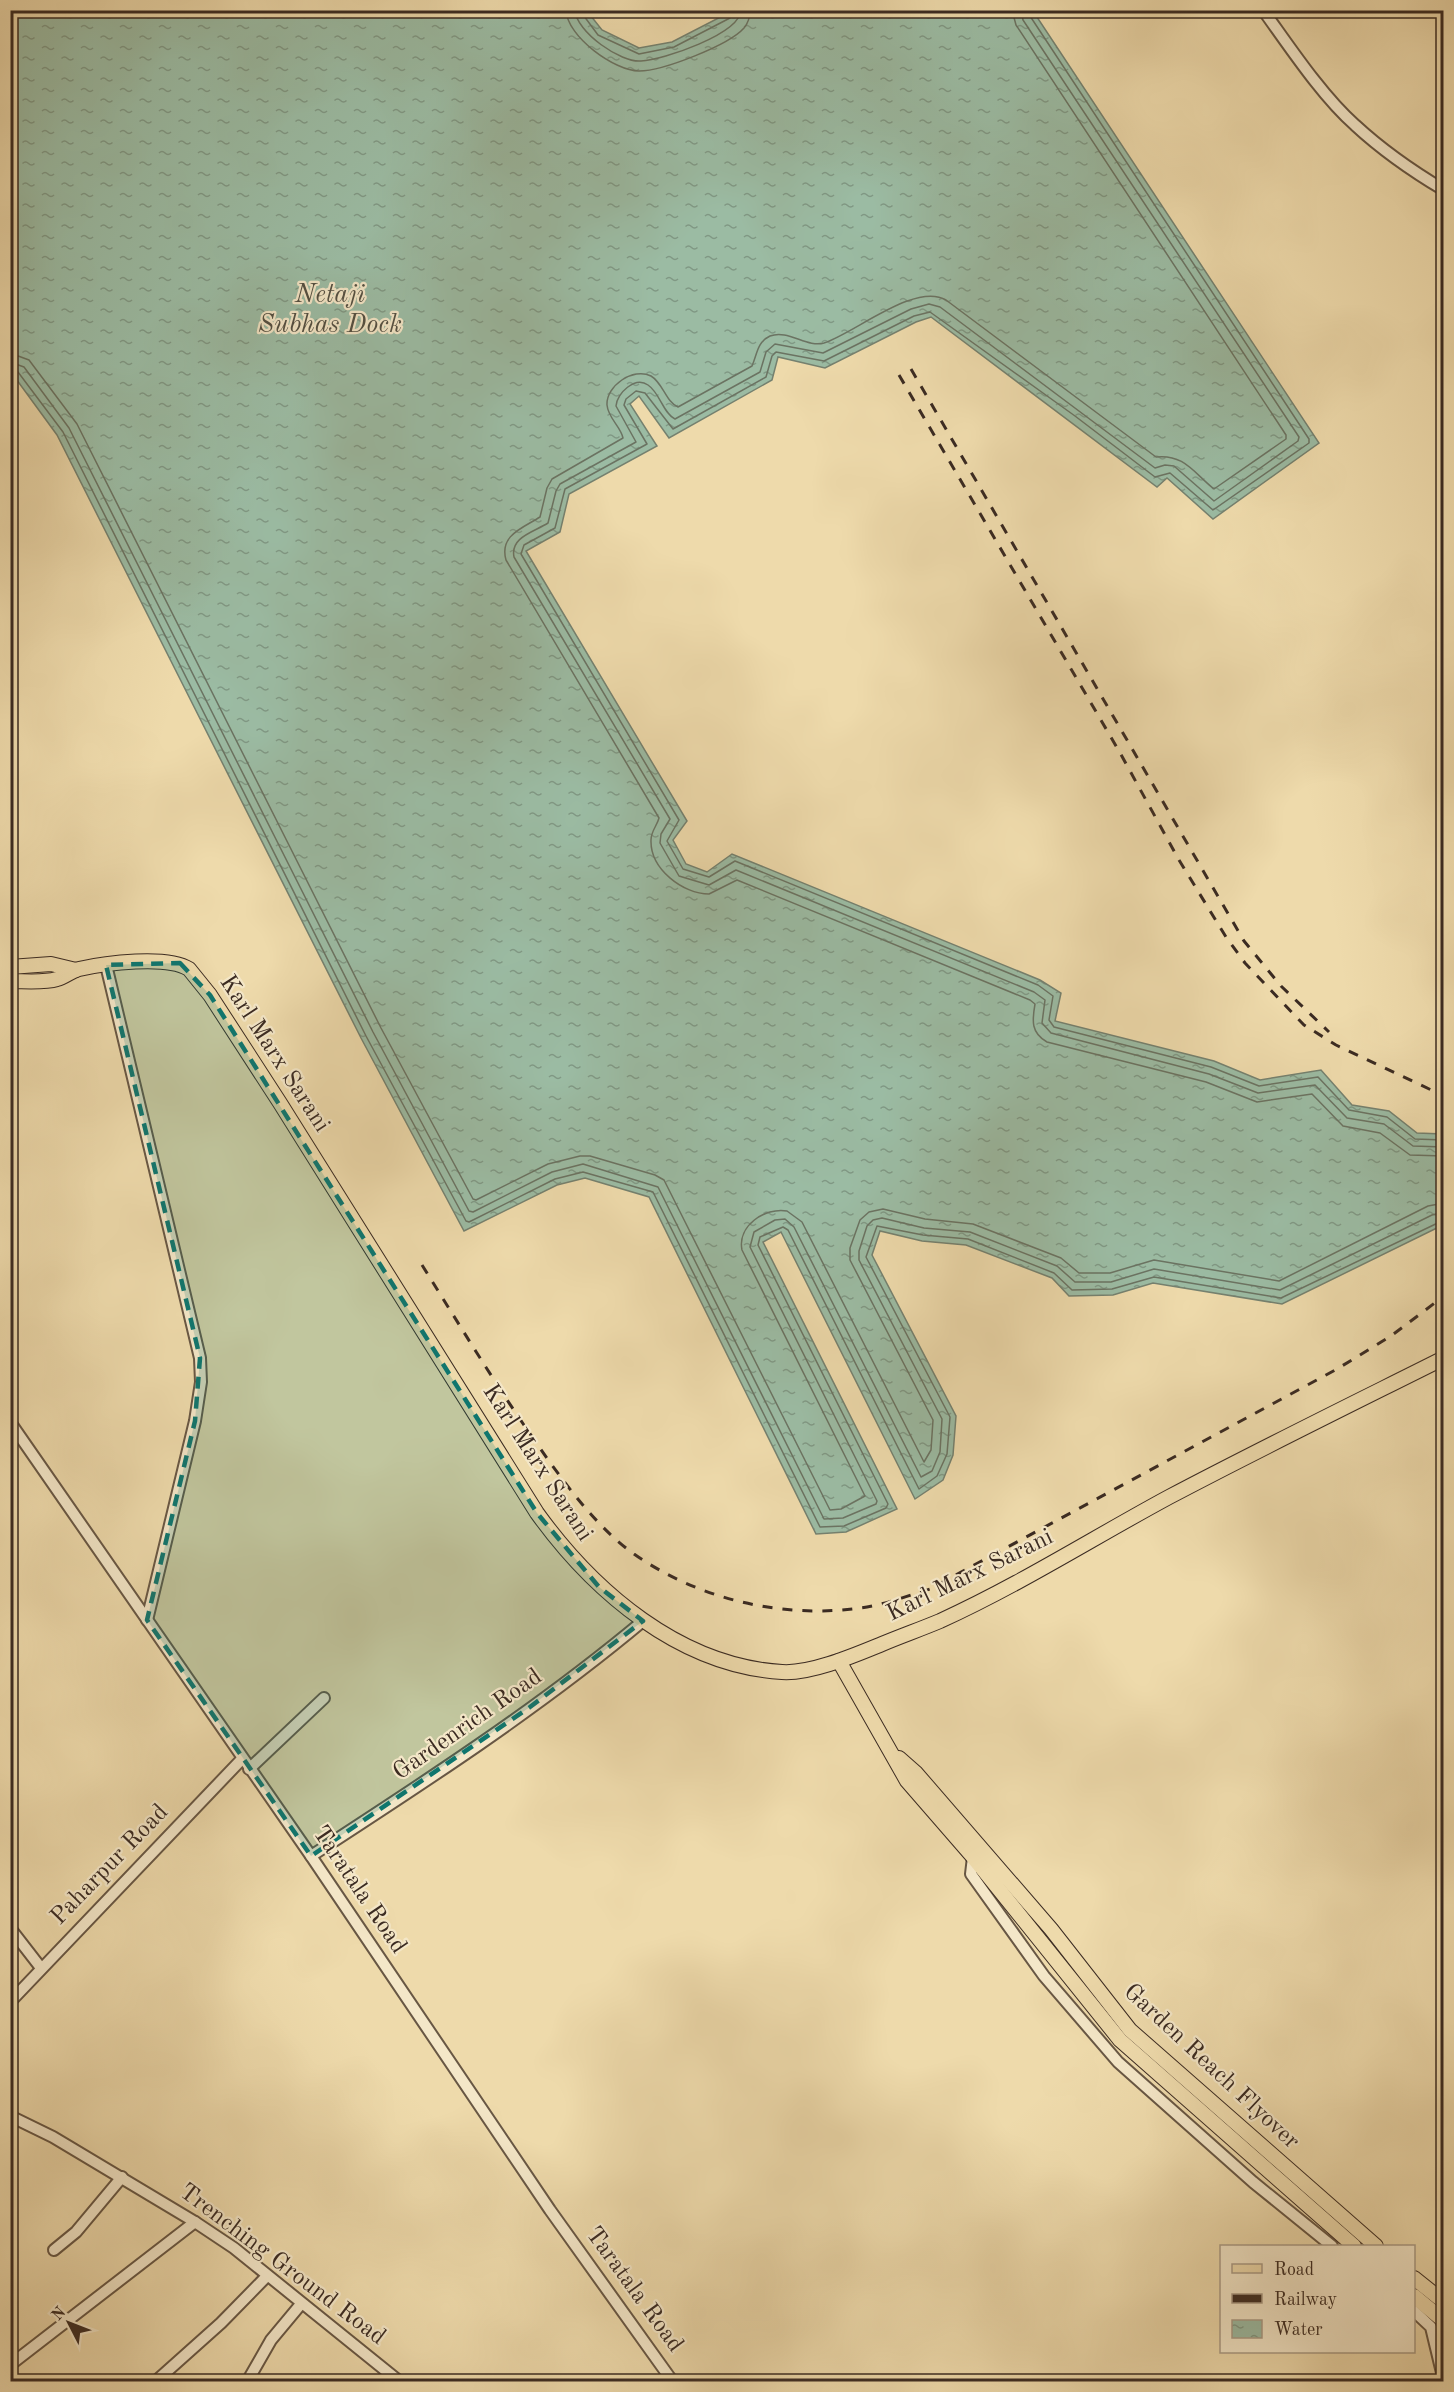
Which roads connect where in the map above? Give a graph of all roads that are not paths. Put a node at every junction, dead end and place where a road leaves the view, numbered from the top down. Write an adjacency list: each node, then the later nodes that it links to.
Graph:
1 (1263, 10): 2 (street)
2 (1443, 190)
3 (106, 965): 5 (main road, Karl Marx Sarani); 9 (street); 10 (main road, Karl Marx Sarani)
4 (10, 967): 5 (main road, Karl Marx Sarani)
5 (76, 969): 6 (main road, Karl Marx Sarani)
6 (10, 981)
7 (1443, 1358): 11 (main road, Karl Marx Sarani)
8 (10, 1422): 9 (street, Taratala Road)
9 (147, 1620): 13 (street, Taratala Road)
10 (643, 1621): 11 (main road, Karl Marx Sarani); 16 (street, Gardenrich Road)
11 (839, 1661): 15 (main road)
12 (324, 1698): 14 (street)
13 (242, 1759): 14 (street, Taratala Road); 18 (street, Paharpur Road)
14 (249, 1769): 16 (street, Taratala Road)
15 (979, 1854): 23 (street); 24 (main road, Garden Reach Flyover); 25 (main road, Garden Reach Flyover)
16 (311, 1856): 39 (street, Taratala Road)
17 (10, 1928): 18 (street)
18 (41, 1968): 19 (street, Paharpur Road)
19 (10, 2002)
20 (10, 2116): 21 (street, Trenching Ground Road)
21 (122, 2176): 22 (street, Trenching Ground Road); 26 (street)
22 (195, 2222): 27 (street, Trenching Ground Road); 34 (street)
23 (1330, 2245)
24 (1352, 2245)
25 (1374, 2245)
26 (54, 2250)
27 (267, 2276): 31 (street, Trenching Ground Road); 36 (street)
28 (1415, 2280): 30 (main road)
29 (1415, 2298): 33 (main road)
30 (1443, 2302)
31 (301, 2304): 37 (street); 38 (street, Trenching Ground Road)
32 (1415, 2313): 35 (street)
33 (1443, 2321)
34 (10, 2365)
35 (1443, 2380)
36 (155, 2382)
37 (247, 2382)
38 (400, 2382)
39 (673, 2382)

